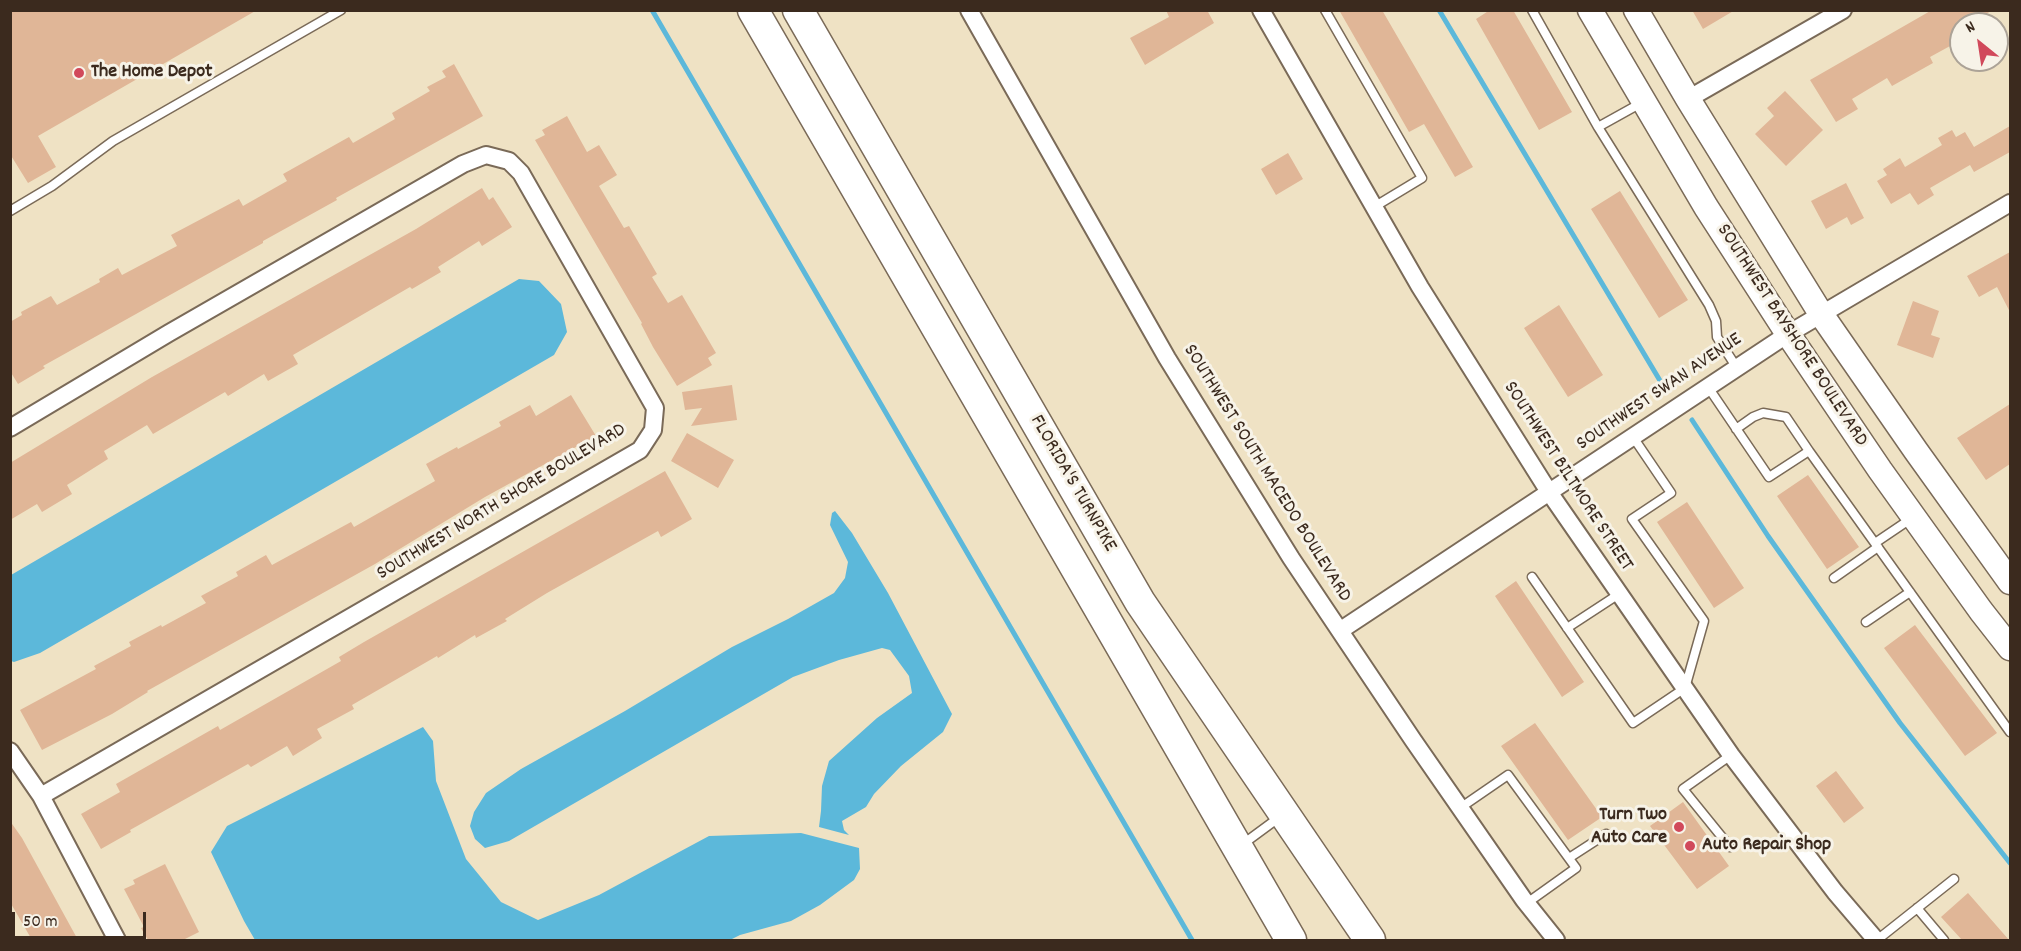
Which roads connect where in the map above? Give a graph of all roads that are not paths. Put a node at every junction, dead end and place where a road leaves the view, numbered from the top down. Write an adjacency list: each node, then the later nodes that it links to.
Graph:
1 (341, 10): 16 (lane)
2 (753, 10): 48 (highway, FLORIDA'S TURNPIKE)
3 (798, 10): 45 (highway, FLORIDA'S TURNPIKE)
4 (969, 10): 37 (street, SOUTHWEST SOUTH MACEDO BOULEVARD)
5 (1261, 10): 15 (street, SOUTHWEST BILTMORE STREET)
6 (1325, 10): 15 (lane)
7 (1532, 10): 13 (lane)
8 (1590, 10): 12 (main road, SOUTHWEST BAYSHORE BOULEVARD)
9 (1636, 10): 11 (main road, SOUTHWEST BAYSHORE BOULEVARD)
10 (1843, 10): 11 (street)
11 (1688, 99): 17 (main road, SOUTHWEST BAYSHORE BOULEVARD)
12 (1644, 102): 13 (lane); 18 (main road, SOUTHWEST BAYSHORE BOULEVARD)
13 (1598, 127): 19 (lane)
14 (2010, 203): 17 (street, SOUTHWEST SWAN AVENUE)
15 (1374, 207): 25 (street, SOUTHWEST BILTMORE STREET)
16 (10, 211)
17 (1821, 314): 18 (street, SOUTHWEST SWAN AVENUE); 31 (main road, SOUTHWEST BAYSHORE BOULEVARD)
18 (1788, 334): 19 (street, SOUTHWEST SWAN AVENUE); 26 (main road, SOUTHWEST BAYSHORE BOULEVARD)
19 (1737, 368): 20 (street, SOUTHWEST SWAN AVENUE)
20 (1708, 387): 22 (lane); 23 (street, SOUTHWEST SWAN AVENUE)
21 (10, 428): 43 (street, SOUTHWEST NORTH SHORE BOULEVARD)
22 (1736, 429): 24 (lane); 24 (lane)
23 (1633, 437): 25 (street, SOUTHWEST SWAN AVENUE); 39 (lane)
24 (1809, 451): 27 (lane)
25 (1549, 492): 33 (street, SOUTHWEST BILTMORE STREET); 37 (street, SOUTHWEST SWAN AVENUE)
26 (1914, 517): 27 (lane); 28 (main road, SOUTHWEST BAYSHORE BOULEVARD)
27 (1877, 545): 30 (lane); 32 (lane)
28 (1944, 559): 35 (main road); 38 (main road, SOUTHWEST BAYSHORE BOULEVARD)
29 (1532, 577): 36 (lane)
30 (1834, 578)
31 (2010, 582)
32 (1910, 592): 34 (lane); 40 (lane)
33 (1619, 594): 36 (lane); 39 (street, SOUTHWEST BILTMORE STREET)
34 (1866, 622)
35 (2010, 627)
36 (1567, 628): 39 (lane)
37 (1341, 630): 44 (street, SOUTHWEST SOUTH MACEDO BOULEVARD)
38 (2010, 648)
39 (1685, 688): 42 (street, SOUTHWEST BILTMORE STREET)
40 (2010, 732)
41 (10, 751): 43 (street)
42 (1731, 755): 47 (lane); 57 (street, SOUTHWEST BILTMORE STREET)
43 (40, 796): 53 (street)
44 (1460, 808): 49 (lane); 51 (street, SOUTHWEST SOUTH MACEDO BOULEVARD)
45 (1283, 814): 48 (lane); 55 (highway, FLORIDA'S TURNPIKE)
46 (1606, 834): 49 (lane)
47 (1730, 847)
48 (1236, 848): 54 (highway, FLORIDA'S TURNPIKE)
49 (1569, 858): 51 (lane)
50 (1954, 879): 52 (lane)
51 (1527, 903): 56 (street, SOUTHWEST SOUTH MACEDO BOULEVARD)
52 (1917, 908): 57 (lane); 58 (lane)
53 (117, 940)
54 (1291, 940)
55 (1370, 940)
56 (1556, 940)
57 (1877, 940)
58 (1944, 940)

